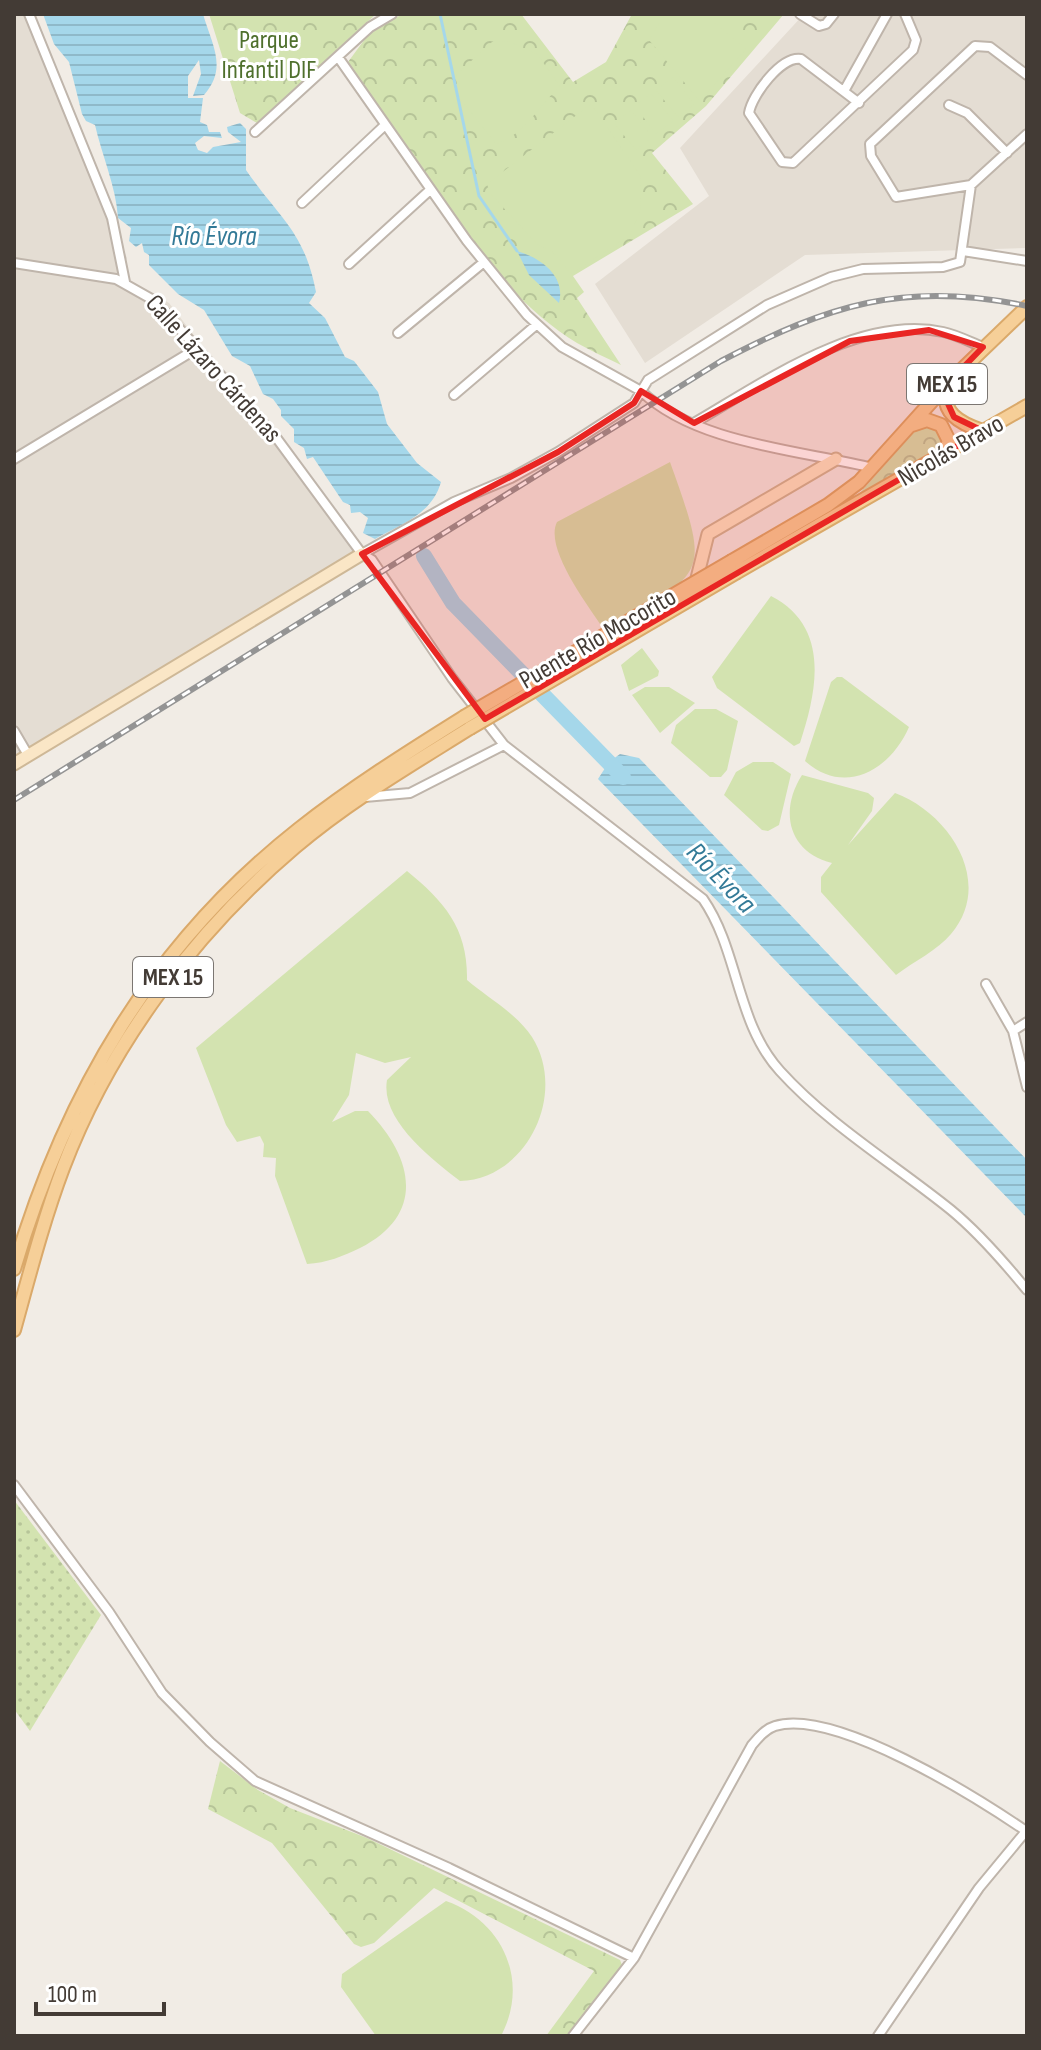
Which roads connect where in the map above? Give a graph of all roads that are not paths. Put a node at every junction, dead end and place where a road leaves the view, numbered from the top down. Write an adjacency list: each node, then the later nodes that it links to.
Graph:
1 (29, 14): 24 (street)
2 (392, 14): 7 (street)
3 (800, 14): 4 (street)
4 (834, 14)
5 (887, 14): 9 (street)
6 (905, 14): 10 (street)
7 (338, 57): 12 (street); 13 (street)
8 (1027, 75): 16 (street)
9 (844, 91): 10 (street); 10 (street)
10 (859, 103)
11 (949, 105): 15 (street)
12 (384, 126): 17 (street); 18 (street)
13 (255, 132)
14 (1027, 134): 15 (street)
15 (1007, 153): 16 (street)
16 (971, 185): 19 (street)
17 (430, 190): 21 (street); 23 (street)
18 (302, 203)
19 (963, 251): 20 (street); 31 (street)
20 (1027, 261)
21 (484, 262): 26 (street); 27 (street)
22 (14, 263): 24 (street, Calle Lázaro Cárdenas)
23 (349, 264)
24 (125, 282): 29 (street, Calle Lázaro Cárdenas)
25 (1027, 307): 28 (main road, MEX 15)
26 (536, 325): 31 (street); 32 (street)
27 (398, 333)
28 (983, 347): 30 (main road, MEX 15); 34 (street)
29 (196, 349): 38 (street); 41 (street, Calle Lázaro Cárdenas)
30 (950, 381): 35 (main road, MEX 15); 36 (main road)
31 (641, 391): 34 (street); 41 (street)
32 (454, 395)
33 (1027, 406): 36 (main road, Nicolás Bravo / MEX 15)
34 (694, 423): 39 (street)
35 (911, 425): 37 (main road); 40 (main road, MEX 15)
36 (983, 431): 37 (main road, Nicolás Bravo / MEX 15)
37 (943, 455): 42 (main road, Nicolás Bravo / MEX 15)
38 (14, 459)
39 (836, 459): 40 (street); 43 (street)
40 (873, 468): 42 (main road, MEX 15)
41 (362, 554): 46 (street, Calle Lázaro Cárdenas); 47 (street)
42 (734, 567): 43 (main road, Puente Río Mocorito / MEX 15, bridge); 44 (main road, Puente Río Mocorito / MEX 15, bridge)
43 (696, 582): 44 (main road, Puente Río Mocorito / MEX 15, bridge)
44 (467, 722): 49 (main road, MEX 15); 54 (main road, MEX 15)
45 (14, 731): 47 (street)
46 (504, 745): 49 (street); 55 (street, Calle Lázaro Cárdenas)
47 (28, 755): 48 (street)
48 (14, 764)
49 (360, 797): 56 (main road, MEX 15)
50 (986, 984): 52 (street)
51 (1027, 1022): 52 (street)
52 (1013, 1031): 53 (street)
53 (1027, 1087)
54 (14, 1269)
55 (1027, 1290)
56 (14, 1330)
57 (14, 1485): 59 (street)
58 (1027, 1830): 59 (street); 61 (street)
59 (634, 1958): 60 (street)
60 (573, 2036)
61 (878, 2036)

